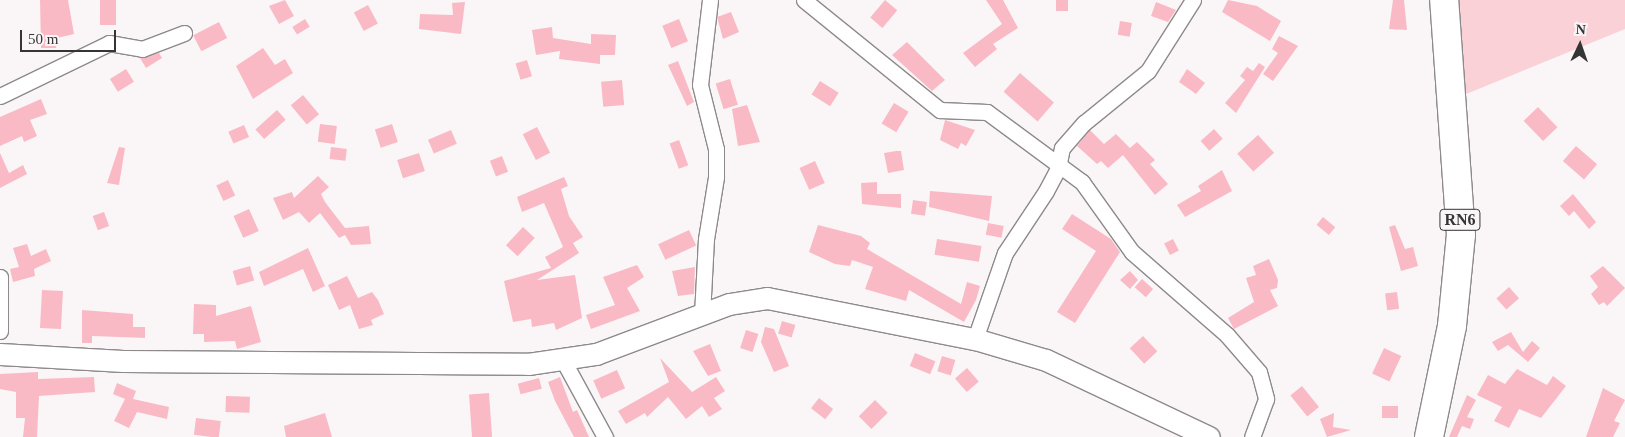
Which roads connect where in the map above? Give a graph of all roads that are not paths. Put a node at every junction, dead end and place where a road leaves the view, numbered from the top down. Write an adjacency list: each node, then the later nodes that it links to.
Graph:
1 (710, 0): 9 (street)
2 (804, 0): 7 (street)
3 (1193, 0): 7 (street)
4 (1444, 0): 17 (highway, RN6)
5 (184, 33): 6 (street)
6 (0, 96)
7 (1058, 168): 11 (street); 16 (street)
8 (0, 278): 10 (street)
9 (702, 315): 11 (main road); 13 (main road)
10 (0, 331)
11 (975, 339): 15 (main road)
12 (0, 354): 13 (main road)
13 (563, 360): 14 (street)
14 (605, 437)
15 (1209, 437)
16 (1252, 437)
17 (1429, 437)

